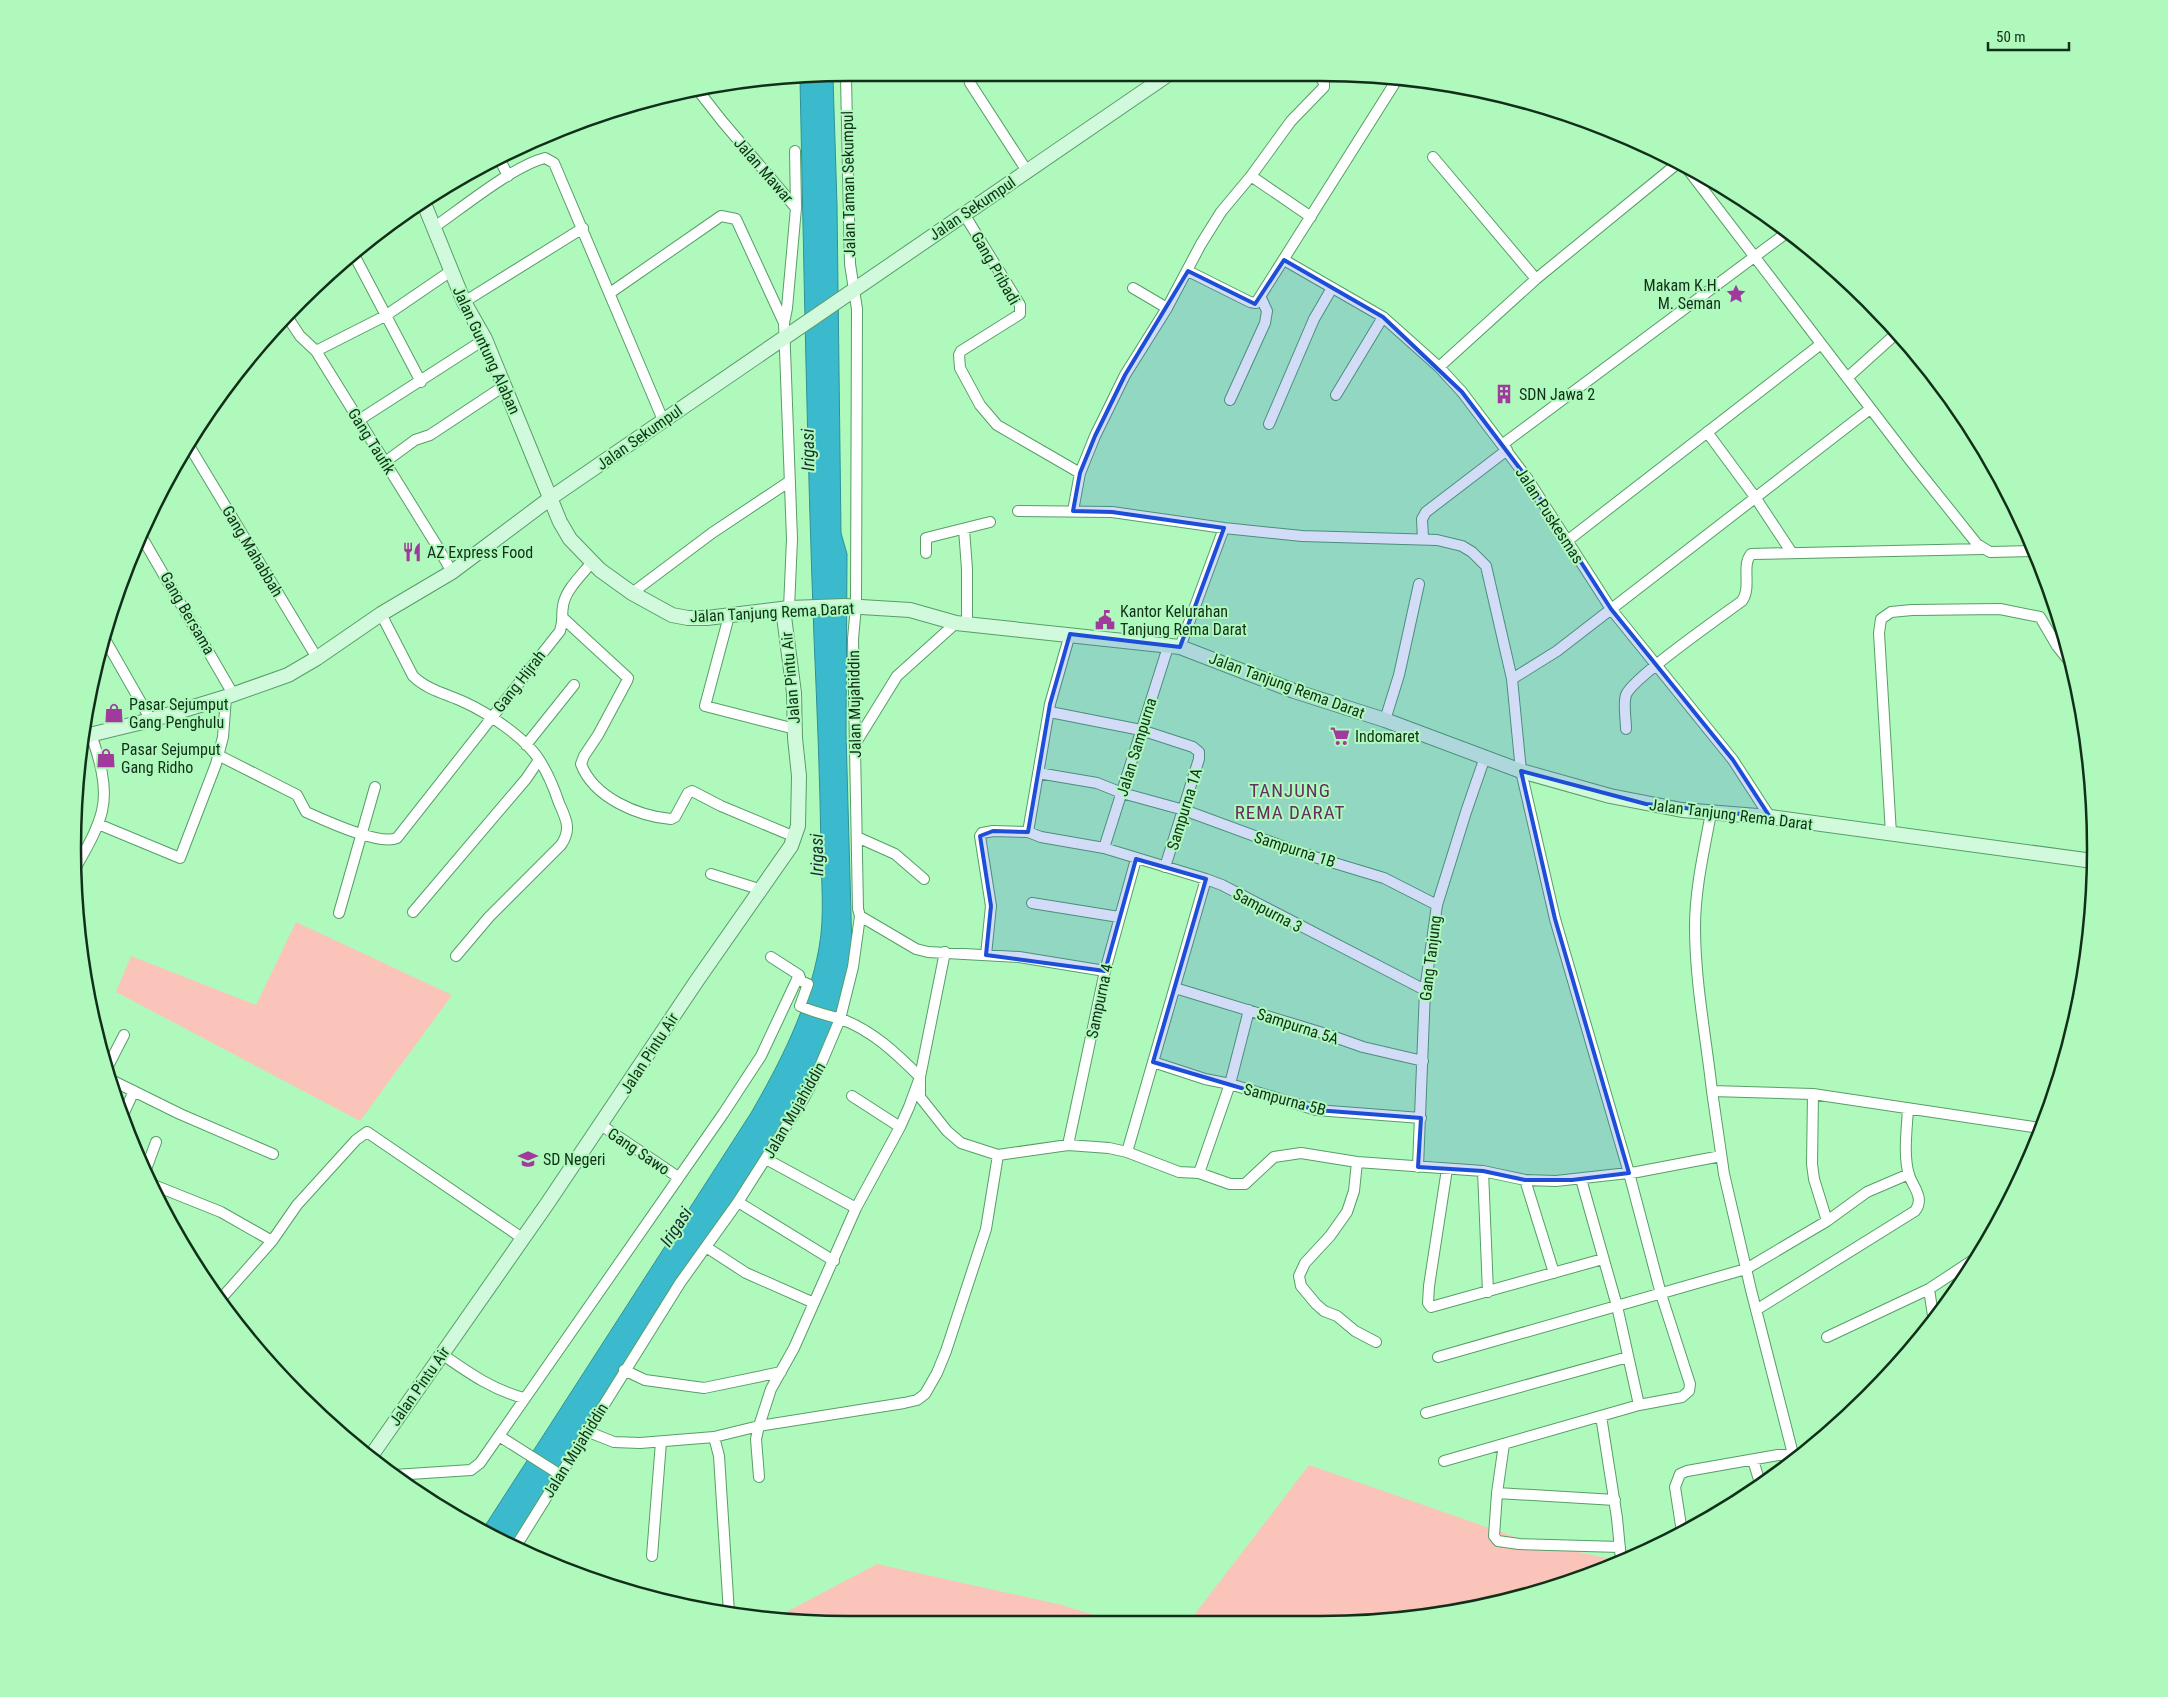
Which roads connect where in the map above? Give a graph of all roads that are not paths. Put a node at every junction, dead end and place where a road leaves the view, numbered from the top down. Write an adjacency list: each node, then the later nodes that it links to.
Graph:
1 (846, 81): 28 (street, Jalan Taman Sekumpul)
2 (970, 81): 11 (street)
3 (1159, 81): 11 (street, Jalan Sekumpul)
4 (1323, 81): 13 (street)
5 (1393, 85): 18 (street)
6 (702, 95): 15 (street, Jalan Mawar)
7 (795, 151): 15 (street)
8 (1433, 157): 27 (street)
9 (502, 164): 12 (street)
10 (1673, 167): 27 (street)
11 (1026, 171): 17 (street, Jalan Sekumpul)
12 (508, 176): 19 (street); 20 (street)
13 (1251, 176): 18 (street); 26 (street)
14 (1696, 180): 22 (street)
15 (796, 208): 38 (street, Jalan Mawar)
16 (426, 209): 19 (street, Jalan Guntung Alaban)
17 (964, 214): 28 (street, Jalan Sekumpul); 57 (street, Gang Pribadi)
18 (1311, 218): 24 (street)
19 (433, 228): 25 (street, Jalan Guntung Alaban)
20 (583, 228): 31 (street); 33 (street)
21 (1782, 237): 22 (street)
22 (1754, 257): 41 (street); 54 (street)
23 (357, 260): 35 (street)
24 (1284, 260): 30 (street, Jalan Puskesmas); 32 (street)
25 (451, 271): 33 (street, Jalan Guntung Alaban); 35 (street)
26 (1188, 271): 32 (street); 34 (street)
27 (1536, 279): 43 (street)
28 (855, 288): 38 (street, Jalan Sekumpul); 77 (street, Jalan Taman Sekumpul)
29 (1133, 288): 34 (street)
30 (1332, 288): 36 (street, Jalan Puskesmas); 52 (street)
31 (610, 293): 38 (street); 51 (street)
32 (1261, 298): 48 (street)
33 (464, 302): 40 (street, Jalan Guntung Alaban)
34 (1167, 308): 57 (street)
35 (384, 316): 42 (street); 45 (street)
36 (1383, 317): 43 (street, Jalan Puskesmas); 47 (street)
37 (291, 322): 42 (street, Gang Taufik)
38 (784, 330): 51 (street, Jalan Sekumpul); 58 (street)
39 (1891, 338): 44 (street)
40 (485, 339): 45 (street); 46 (street, Jalan Guntung Alaban)
41 (1821, 344): 44 (street); 53 (street)
42 (316, 351): 50 (street, Gang Taufik)
43 (1439, 367): 54 (street, Jalan Puskesmas)
44 (1847, 378): 49 (street)
45 (421, 382): 50 (street)
46 (504, 386): 56 (street); 59 (street, Jalan Guntung Alaban)
47 (1336, 395)
48 (1230, 400)
49 (1870, 409): 60 (street); 69 (street)
50 (359, 420): 56 (street, Gang Taufik)
51 (663, 420): 59 (street, Jalan Sekumpul)
52 (1269, 424)
53 (1707, 432): 60 (street); 67 (street)
54 (1505, 447): 66 (street); 67 (street, Jalan Puskesmas)
55 (192, 451): 88 (street, Gang Mahabbah)
56 (385, 462): 74 (street, Gang Taufik)
57 (1080, 473): 62 (street)
58 (790, 481): 76 (street); 78 (street)
59 (552, 497): 73 (street, Jalan Tanjung Rema Darat); 74 (street, Jalan Sekumpul)
60 (1755, 498): 72 (street); 79 (street)
61 (1018, 511): 62 (street)
62 (1073, 511): 64 (street)
63 (990, 522): 65 (street)
64 (1224, 528): 66 (street); 86 (street, Jalan Sampurna)
65 (964, 529): 71 (street); 83 (street)
66 (1423, 539): 90 (street)
67 (1567, 541): 79 (street, Jalan Puskesmas)
68 (145, 543): 92 (street, Gang Bersama)
69 (1983, 548): 70 (street); 72 (street)
70 (2026, 551)
71 (926, 553)
72 (1792, 554): 89 (street)
73 (592, 562): 76 (street, Jalan Tanjung Rema Darat); 82 (street, Gang Hijrah)
74 (452, 572): 80 (street, Jalan Sekumpul)
75 (1419, 584): 96 (street)
76 (632, 593): 81 (street, Jalan Tanjung Rema Darat)
77 (851, 606): 78 (street, Jalan Tanjung Rema Darat); 83 (street, Jalan Tanjung Rema Darat); 103 (street, Jalan Mujahiddin)
78 (789, 608): 81 (street, Jalan Tanjung Rema Darat); 97 (street, Jalan Pintu Air)
79 (1610, 609): 89 (street, Jalan Puskesmas); 90 (street)
80 (381, 614): 88 (street, Jalan Sekumpul); 94 (street, Gang Hijrah)
81 (729, 616): 97 (street)
82 (564, 619): 94 (street, Gang Hijrah); 119 (street)
83 (962, 623): 84 (street, Jalan Tanjung Rema Darat); 103 (street)
84 (1070, 634): 86 (street, Jalan Tanjung Rema Darat); 93 (street)
85 (108, 645): 95 (street)
86 (1174, 647): 96 (street, Jalan Tanjung Rema Darat); 99 (street, Jalan Sampurna)
87 (2061, 651): 117 (street)
88 (317, 658): 92 (street, Jalan Sekumpul)
89 (1656, 666): 98 (street); 113 (street, Jalan Puskesmas)
90 (1512, 680): 107 (street)
91 (574, 685): 102 (street)
92 (230, 696): 95 (street, Jalan Sekumpul); 104 (street)
93 (1050, 712): 99 (street); 108 (street)
94 (491, 717): 102 (street); 116 (street)
95 (151, 720): 100 (street, Jalan Sekumpul)
96 (1385, 720): 105 (street, Jalan Tanjung Rema Darat)
97 (794, 729): 119 (street, Jalan Pintu Air)
98 (1626, 729)
99 (1141, 730): 110 (street, Jalan Sampurna); 111 (street, Sampurna 1A)
100 (90, 734)
101 (89, 742): 114 (street)
102 (526, 744): 106 (street)
103 (854, 745): 118 (street, Jalan Mujahiddin)
104 (218, 755): 114 (street); 116 (street)
105 (1486, 758): 107 (street, Jalan Tanjung Rema Darat); 130 (street, Gang Tanjung)
106 (539, 760): 131 (street); 137 (street)
107 (1521, 771): 112 (street, Jalan Tanjung Rema Darat); 175 (street)
108 (1038, 773): 110 (street, Sampurna 1B); 115 (street)
109 (376, 787): 116 (street)
110 (1122, 793): 111 (street, Sampurna 1B); 120 (street, Jalan Sampurna)
111 (1184, 810): 124 (street, Sampurna 1A); 130 (street, Sampurna 1B)
112 (1711, 813): 113 (street, Jalan Tanjung Rema Darat); 153 (street)
113 (1770, 817): 117 (street, Jalan Tanjung Rema Darat)
114 (98, 824): 121 (street)
115 (1028, 832): 120 (street, Sampurna 3); 136 (street, Sampurna 3)
116 (362, 834): 132 (street)
117 (1891, 834): 123 (street, Jalan Tanjung Rema Darat)
118 (857, 836): 126 (street); 133 (street, Jalan Mujahiddin)
119 (795, 837): 128 (street, Jalan Pintu Air)
120 (1104, 848): 122 (street, Sampurna 3)
121 (81, 857)
122 (1136, 859): 124 (street, Sampurna 3); 134 (street, Sampurna 4)
123 (2087, 860)
124 (1165, 867): 127 (street, Sampurna 3)
125 (711, 874): 128 (street)
126 (924, 879)
127 (1206, 879): 141 (street); 142 (street, Sampurna 3)
128 (762, 890): 159 (street, Jalan Pintu Air)
129 (1032, 903): 134 (street)
130 (1437, 905): 142 (street, Gang Tanjung)
131 (413, 912)
132 (340, 913)
133 (860, 916): 135 (street); 144 (street, Jalan Mujahiddin)
134 (1119, 917): 139 (street, Sampurna 4)
135 (945, 952): 136 (street); 149 (street)
136 (986, 955): 139 (street)
137 (456, 956)
138 (771, 957): 140 (street)
139 (1105, 971): 163 (street, Sampurna 4)
140 (799, 976): 144 (street); 177 (street)
141 (1175, 988): 143 (street, Sampurna 5A); 148 (street)
142 (1425, 990): 147 (street, Gang Tanjung)
143 (1249, 1010): 147 (street, Sampurna 5A); 151 (street)
144 (835, 1018): 149 (street); 168 (street, Jalan Mujahiddin)
145 (124, 1035): 146 (street)
146 (111, 1060)
147 (1423, 1061): 158 (street, Gang Tanjung)
148 (1153, 1062): 151 (street, Sampurna 5B); 164 (street)
149 (920, 1077): 160 (street); 166 (street)
150 (118, 1084): 152 (street)
151 (1230, 1084): 158 (street, Sampurna 5B); 174 (street)
152 (134, 1091): 156 (street); 165 (street)
153 (1712, 1091): 154 (street); 167 (street)
154 (1813, 1094): 157 (street); 183 (street)
155 (852, 1096): 160 (street)
156 (127, 1107)
157 (1908, 1108): 161 (street); 176 (street)
158 (1421, 1118): 171 (street, Gang Tanjung)
159 (601, 1125): 177 (street, Gang Sawo); 184 (street, Jalan Pintu Air)
160 (900, 1127): 182 (street)
161 (2034, 1127)
162 (156, 1142): 169 (street)
163 (1068, 1145): 164 (street); 166 (street)
164 (1127, 1152): 174 (street)
165 (273, 1154)
166 (998, 1155): 211 (street)
167 (1721, 1156): 175 (street); 190 (street)
168 (766, 1159): 181 (street, Jalan Mujahiddin); 182 (street)
169 (149, 1162)
170 (1357, 1162): 171 (street); 174 (street); 201 (street)
171 (1418, 1166): 172 (street)
172 (1447, 1170): 173 (street); 193 (street)
173 (1484, 1171): 179 (street); 193 (street)
174 (1199, 1173)
175 (1629, 1173): 178 (street); 195 (street)
176 (1909, 1174): 183 (street); 198 (street)
177 (678, 1177): 207 (street)
178 (1580, 1179): 179 (street); 187 (street)
179 (1525, 1180): 191 (street)
180 (160, 1188): 185 (street)
181 (738, 1202): 186 (street, Jalan Mujahiddin); 188 (street)
182 (856, 1208): 188 (street)
183 (1827, 1221): 190 (street)
184 (522, 1238): 185 (street); 202 (street, Jalan Pintu Air)
185 (272, 1241): 194 (street)
186 (706, 1247): 196 (street); 205 (street, Jalan Mujahiddin)
187 (1603, 1259): 191 (street); 197 (street)
188 (834, 1261): 196 (street)
189 (1962, 1267): 192 (street)
190 (1746, 1269): 195 (street); 198 (street)
191 (1554, 1273): 193 (street)
192 (1929, 1289): 199 (street); 200 (street)
193 (1488, 1292)
194 (225, 1294)
195 (1661, 1294): 197 (street); 208 (street)
196 (814, 1304): 206 (street)
197 (1617, 1306): 203 (street); 204 (street)
198 (1756, 1310): 218 (street)
199 (1932, 1310)
200 (1827, 1337)
201 (1376, 1342)
202 (442, 1355): 207 (street); 217 (street, Jalan Pintu Air)
203 (1438, 1357)
204 (1628, 1357): 208 (street); 209 (street)
205 (624, 1370): 206 (street); 212 (street, Jalan Mujahiddin)
206 (781, 1372): 211 (street)
207 (524, 1398): 213 (street)
208 (1639, 1405): 210 (street)
209 (1426, 1413)
210 (1601, 1416): 216 (street); 227 (street)
211 (759, 1426): 214 (street); 224 (street)
212 (586, 1431): 215 (street); 222 (street, Jalan Mujahiddin)
213 (499, 1436): 222 (street); 223 (street)
214 (714, 1437): 215 (street); 233 (street)
215 (661, 1442): 232 (street)
216 (1504, 1444): 221 (street); 226 (street)
217 (374, 1451)
218 (1795, 1451)
219 (1787, 1457): 220 (street)
220 (1753, 1460): 225 (street); 228 (street)
221 (1444, 1462)
222 (556, 1472): 229 (street, Jalan Mujahiddin)
223 (405, 1474)
224 (759, 1477)
225 (1758, 1477)
226 (1497, 1493): 227 (street); 230 (street)
227 (1615, 1500): 230 (street)
228 (1681, 1525)
229 (519, 1541)
230 (1620, 1547): 231 (street)
231 (1621, 1554)
232 (652, 1556)
233 (729, 1606)

